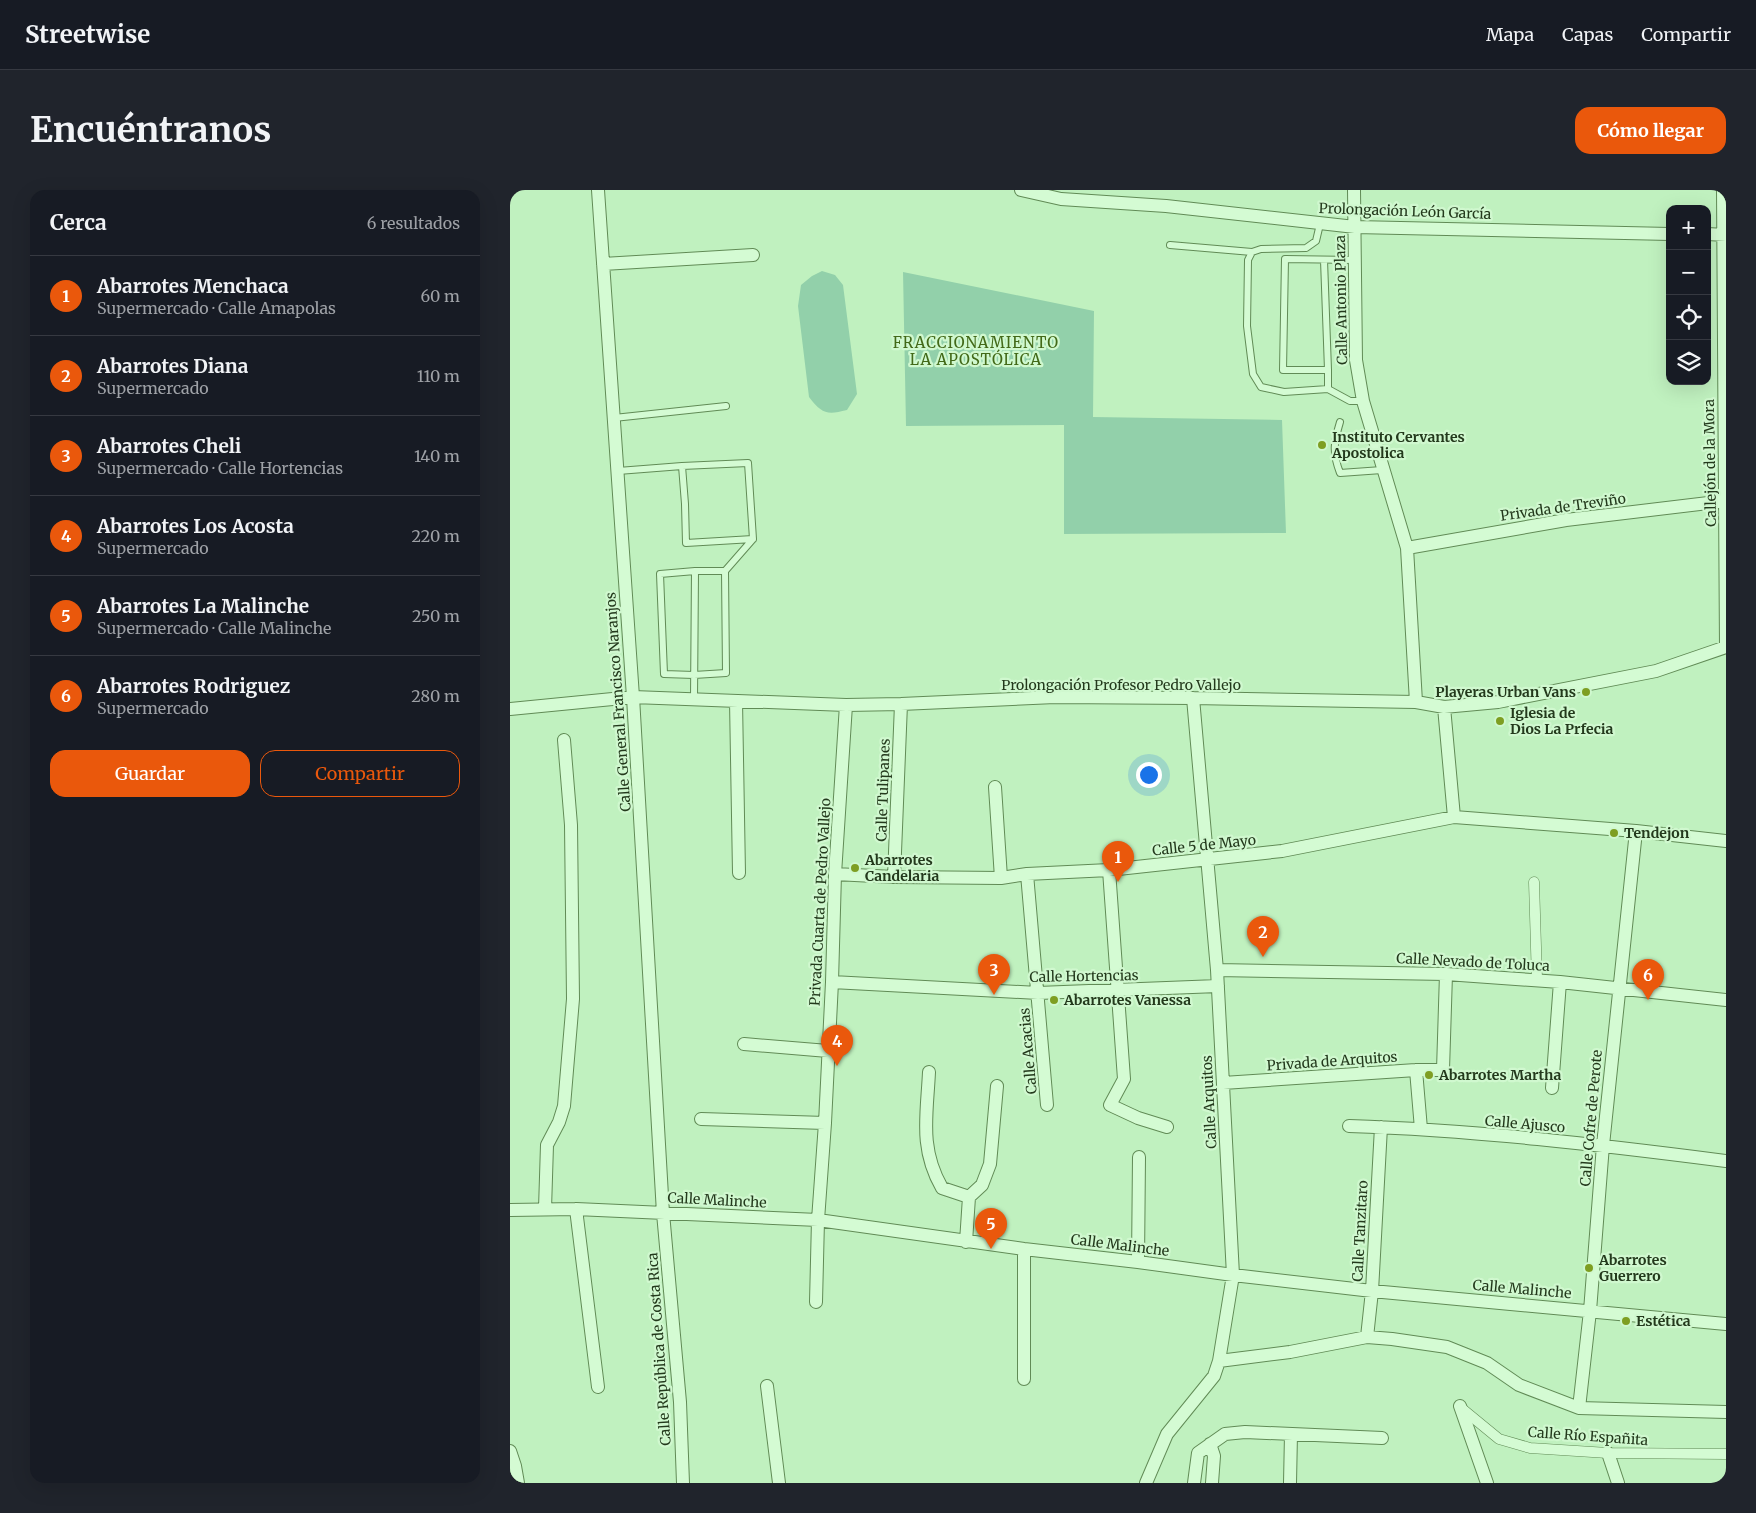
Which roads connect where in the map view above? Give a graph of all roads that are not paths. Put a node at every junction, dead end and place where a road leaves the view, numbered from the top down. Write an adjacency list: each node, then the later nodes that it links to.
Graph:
1 (598, 190): 17 (street, Calle General Francisco Naranjos)
2 (1021, 190): 5 (street, Prolongación León García)
3 (1354, 190): 6 (street, Calle Antonio Plaza)
4 (1723, 190): 9 (street, Callejón de la Mora)
5 (1320, 224): 6 (street, Prolongación León García); 11 (lane)
6 (1355, 227): 7 (street, Prolongación León García); 16 (street, Calle Antonio Plaza)
7 (1666, 234)
8 (1711, 234): 9 (street)
9 (1724, 235): 27 (street, Callejón de la Mora)
10 (1170, 245): 12 (lane)
11 (1286, 249): 12 (lane); 14 (lane)
12 (1252, 252): 19 (lane)
13 (753, 255): 17 (street)
14 (1285, 259): 15 (lane); 18 (lane)
15 (1324, 260): 16 (lane); 18 (lane)
16 (1356, 260): 20 (street, Calle Antonio Plaza)
17 (603, 264): 22 (street, Calle General Francisco Naranjos)
18 (1328, 370): 19 (lane)
19 (1328, 388): 20 (lane)
20 (1363, 401): 25 (street, Calle Antonio Plaza)
21 (726, 406): 22 (lane)
22 (614, 418): 26 (street, Calle General Francisco Naranjos)
23 (1340, 422): 25 (lane)
24 (682, 466): 26 (lane); 28 (lane); 28 (lane)
25 (1382, 470): 29 (street, Calle Antonio Plaza)
26 (618, 471): 34 (street, Calle General Francisco Naranjos)
27 (1725, 501): 29 (street, Privada de Treviño); 32 (street, Callejón de la Mora)
28 (753, 540): 30 (lane)
29 (1407, 548): 38 (street, Calle Antonio Plaza)
30 (725, 571): 31 (lane); 33 (lane)
31 (695, 572): 33 (lane); 33 (lane)
32 (1726, 647): 41 (street, Prolongación Profesor Pedro Vallejo)
33 (694, 675): 35 (lane)
34 (633, 698): 35 (street, Prolongación Profesor Pedro Vallejo); 42 (street, Prolongación Profesor Pedro Vallejo); 87 (street, Calle General Francisco Naranjos)
35 (694, 698): 37 (street, Prolongación Profesor Pedro Vallejo)
36 (1193, 698): 38 (street, Prolongación Profesor Pedro Vallejo); 39 (street, Prolongación Profesor Pedro Vallejo); 48 (street, Calle Arquitos)
37 (736, 702): 40 (street, Prolongación Profesor Pedro Vallejo); 50 (street)
38 (1416, 702): 41 (street, Prolongación Profesor Pedro Vallejo)
39 (901, 704): 40 (street, Prolongación Profesor Pedro Vallejo); 53 (street, Calle Tulipanes)
40 (846, 705): 51 (street, Privada Cuarta de Pedro Vallejo)
41 (1444, 707): 45 (street)
42 (510, 710)
43 (564, 740): 84 (street)
44 (995, 788): 54 (street)
45 (1454, 817): 46 (street, Calle 5 de Mayo); 48 (street, Calle 5 de Mayo)
46 (1636, 831): 47 (street, Calle 5 de Mayo); 62 (street, Calle Cofre de Perote)
47 (1726, 842)
48 (1208, 860): 49 (street, Calle 5 de Mayo); 56 (street, Calle Arquitos)
49 (1109, 870): 52 (street, Calle 5 de Mayo); 63 (street)
50 (740, 873)
51 (835, 874): 53 (street, Calle 5 de Mayo); 59 (street, Privada Cuarta de Pedro Vallejo)
52 (1027, 874): 54 (street, Calle 5 de Mayo); 64 (street, Calle Acacias)
53 (894, 877): 54 (street, Calle 5 de Mayo)
54 (1001, 878)
55 (1534, 882): 58 (street)
56 (1217, 970): 57 (street, Calle Nevado de Toluca); 61 (street, Calle Arquitos)
57 (1446, 974): 58 (street, Calle Nevado de Toluca); 68 (street, Privada de Arquitos)
58 (1537, 980): 60 (street, Calle Nevado de Toluca)
59 (832, 982): 64 (street, Calle Hortencias); 67 (street, Privada Cuarta de Pedro Vallejo)
60 (1560, 982): 62 (street, Calle Nevado de Toluca); 72 (street)
61 (1218, 986): 63 (street, Calle Hortencias); 70 (street, Calle Arquitos)
62 (1619, 988): 65 (street, Calle Nevado de Toluca); 80 (street, Calle Cofre de Perote)
63 (1117, 991): 64 (street, Calle Hortencias); 76 (street)
64 (1038, 993): 73 (street, Calle Acacias)
65 (1726, 1000)
66 (744, 1044): 67 (street)
67 (828, 1051): 75 (street, Privada Cuarta de Pedro Vallejo)
68 (1416, 1070): 70 (street, Privada de Arquitos); 79 (street)
69 (929, 1072): 83 (street)
70 (1223, 1083): 92 (street, Calle Arquitos)
71 (996, 1086): 83 (street)
72 (1552, 1088)
73 (1047, 1105)
74 (701, 1119): 75 (street)
75 (825, 1123): 88 (street, Privada Cuarta de Pedro Vallejo)
76 (1167, 1126)
77 (1349, 1126): 78 (street, Calle Ajusco)
78 (1381, 1127): 79 (street, Calle Ajusco); 93 (street, Calle Tanzitaro)
79 (1421, 1129): 80 (street, Calle Ajusco)
80 (1603, 1146): 82 (street, Calle Ajusco); 95 (street, Calle Cofre de Perote)
81 (1139, 1157): 91 (street)
82 (1726, 1161)
83 (969, 1198): 89 (street)
84 (545, 1209): 85 (street, Calle Malinche); 86 (street, Calle Malinche)
85 (576, 1209): 87 (street, Calle Malinche); 101 (street)
86 (510, 1210)
87 (664, 1213): 88 (street, Calle Malinche); 112 (street, Calle República de Costa Rica)
88 (818, 1220): 89 (street, Calle Malinche); 94 (street, Privada Cuarta de Pedro Vallejo)
89 (966, 1242): 90 (street, Calle Malinche)
90 (1024, 1250): 91 (street, Calle Malinche); 99 (street)
91 (1138, 1262): 92 (street, Calle Malinche)
92 (1233, 1275): 93 (street, Calle Malinche); 98 (street, Calle Arquitos)
93 (1372, 1291): 95 (street, Calle Malinche); 97 (street, Calle Tanzitaro)
94 (816, 1302)
95 (1590, 1311): 96 (street, Calle Malinche); 103 (street, Calle Cofre de Perote)
96 (1726, 1324)
97 (1367, 1337): 98 (street); 103 (street)
98 (1219, 1361): 114 (street, Calle Arquitos)
99 (1024, 1379)
100 (767, 1386): 113 (street)
101 (598, 1387)
102 (1460, 1406): 109 (street, Calle Río Españita); 118 (street)
103 (1579, 1408): 104 (street)
104 (1726, 1412)
105 (1291, 1434): 106 (street); 107 (street); 117 (street)
106 (1382, 1438)
107 (1210, 1444): 115 (street); 116 (street)
108 (510, 1451): 111 (street)
109 (1608, 1453): 110 (street, Calle Río Españita); 119 (street)
110 (1726, 1454)
111 (518, 1483)
112 (683, 1483)
113 (780, 1483)
114 (1146, 1483)
115 (1194, 1483)
116 (1212, 1483)
117 (1290, 1483)
118 (1487, 1483)
119 (1618, 1483)

